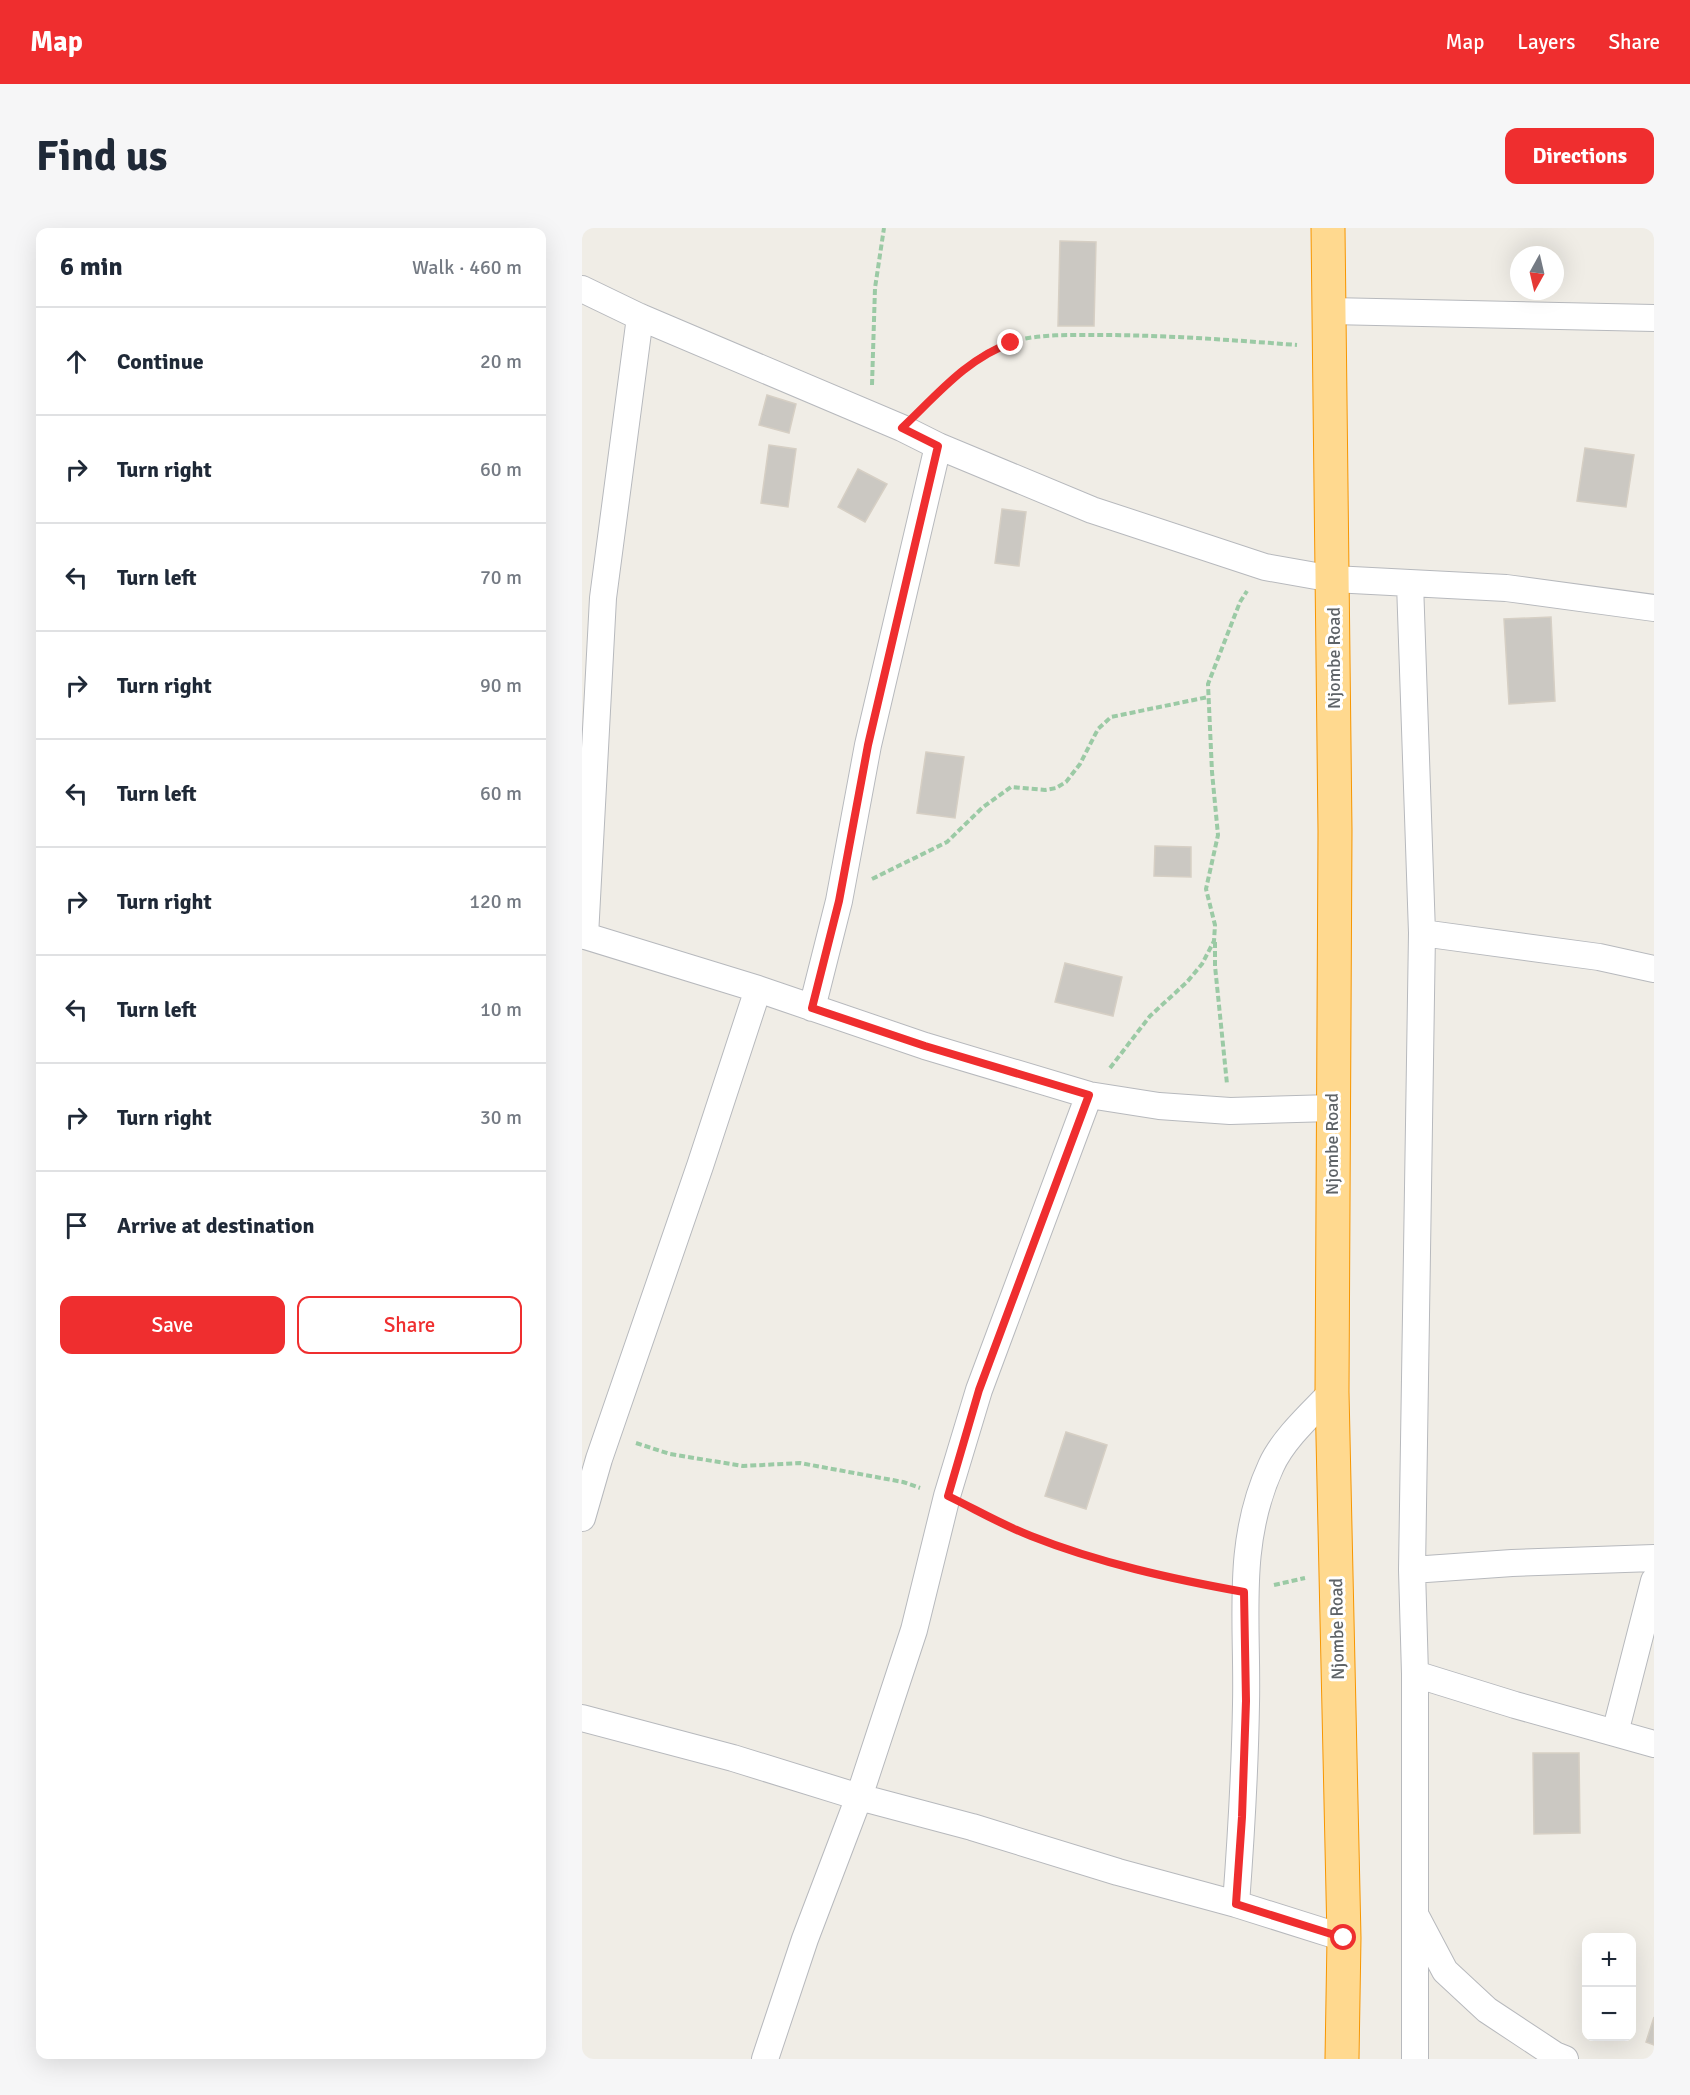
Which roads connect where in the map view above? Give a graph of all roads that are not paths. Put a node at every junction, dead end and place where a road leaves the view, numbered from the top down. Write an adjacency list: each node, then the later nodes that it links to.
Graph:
1 (1328, 228): 3 (highway, Njombe Road)
2 (582, 289): 4 (street)
3 (1330, 311): 5 (street); 7 (highway, Njombe Road)
4 (640, 317): 6 (street); 9 (street)
5 (1654, 318)
6 (938, 446): 7 (street); 15 (street)
7 (1333, 579): 8 (street); 17 (highway, Njombe Road)
8 (1410, 583): 10 (street); 11 (street)
9 (592, 596): 12 (street)
10 (1654, 608)
11 (1422, 933): 13 (street); 21 (street)
12 (583, 935): 14 (street)
13 (1654, 969)
14 (758, 989): 15 (street); 19 (street)
15 (812, 1008): 16 (street)
16 (1089, 1095): 17 (street); 27 (street)
17 (1332, 1108): 18 (highway, Njombe Road)
18 (1332, 1392): 28 (street); 30 (highway, Njombe Road)
19 (582, 1518)
20 (1654, 1558): 21 (street)
21 (1412, 1570): 23 (street)
22 (1654, 1581): 25 (street)
23 (1414, 1674): 25 (street); 29 (street)
24 (582, 1718): 27 (street)
25 (1615, 1733): 26 (street)
26 (1654, 1744)
27 (859, 1797): 28 (street); 32 (street)
28 (1236, 1904): 30 (street)
29 (1416, 1916): 31 (street); 34 (street)
30 (1344, 1938): 33 (highway, Njombe Road)
31 (1555, 2058)
32 (765, 2059)
33 (1342, 2059)
34 (1415, 2059)

